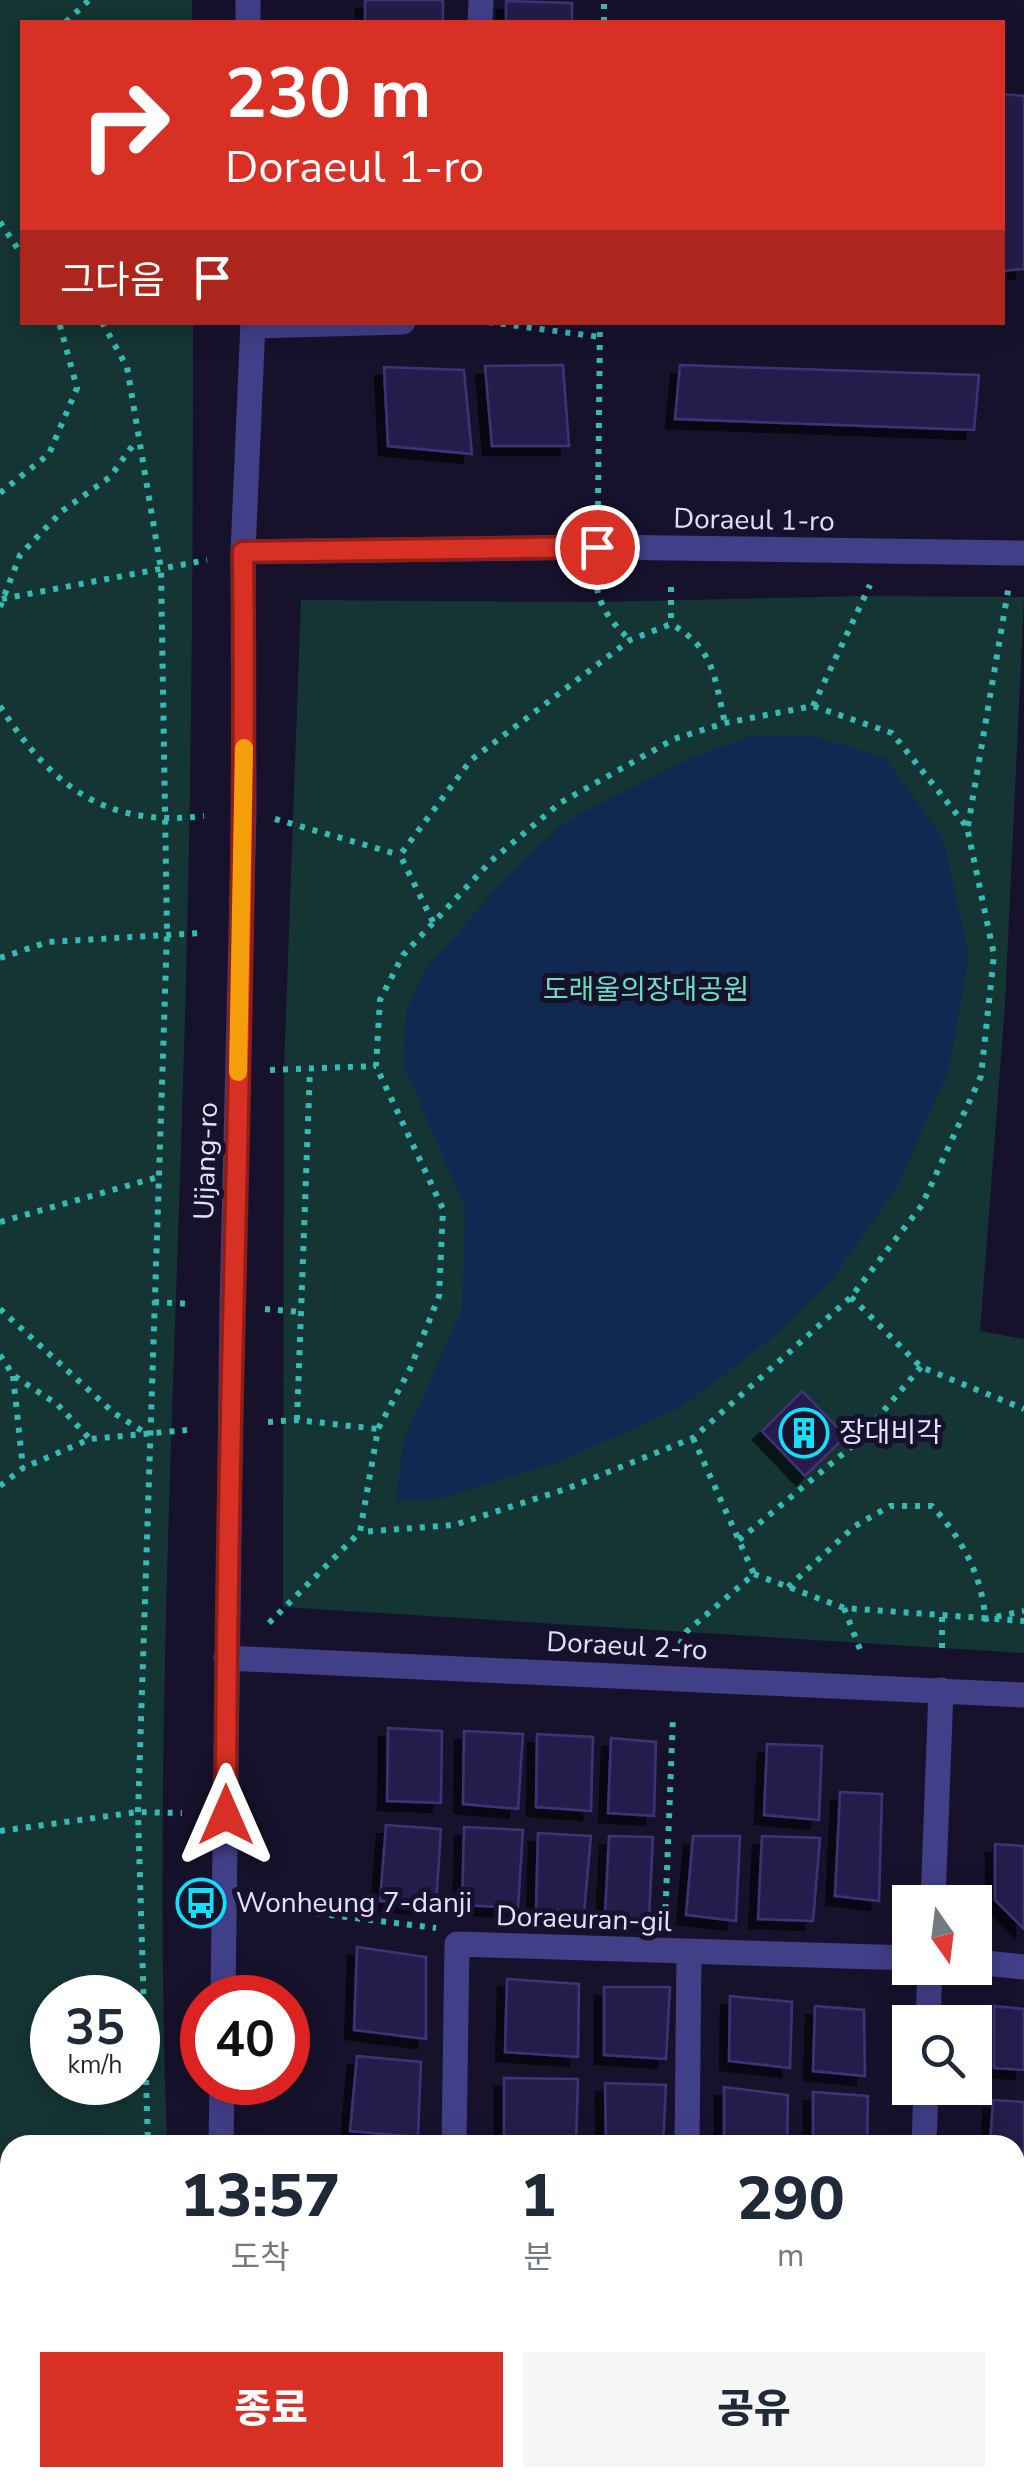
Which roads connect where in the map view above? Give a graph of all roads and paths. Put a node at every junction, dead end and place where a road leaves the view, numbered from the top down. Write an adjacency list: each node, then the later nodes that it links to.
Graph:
1 (89, 0): 2 (path)
2 (68, 20)
3 (0, 222): 4 (path)
4 (20, 252)
5 (60, 325): 12 (path)
6 (104, 325): 11 (path)
7 (253, 325): 14 (street, Uijang-ro)
8 (510, 325): 10 (path)
9 (600, 325): 10 (path)
10 (600, 337): 13 (path)
11 (136, 440): 17 (path); 22 (path)
12 (0, 493)
13 (598, 506)
14 (243, 552): 15 (street, Doraeul 1-ro); 74 (street, Uijang-ro)
15 (1024, 552)
16 (207, 560): 17 (path)
17 (161, 569): 22 (path); 30 (path)
18 (870, 586): 26 (path)
19 (1009, 586): 31 (path)
20 (597, 588): 24 (path)
21 (671, 588): 23 (path)
22 (1, 602)
23 (671, 624): 24 (path); 27 (path)
24 (630, 640): 32 (path)
25 (0, 706): 30 (path)
26 (813, 706): 27 (path); 31 (path)
27 (725, 724): 33 (path)
28 (204, 816): 30 (path)
29 (276, 819): 32 (path)
30 (165, 820): 34 (path)
31 (967, 827): 42 (path)
32 (400, 855): 33 (path)
33 (433, 922): 37 (path)
34 (167, 933): 35 (path); 36 (path); 40 (path)
35 (202, 933)
36 (0, 958)
37 (376, 1066): 38 (path); 54 (path)
38 (310, 1069): 39 (path); 47 (path)
39 (270, 1070)
40 (158, 1177): 41 (path); 43 (path)
41 (0, 1222)
42 (851, 1297): 49 (path); 57 (path)
43 (153, 1302): 44 (path); 56 (path)
44 (192, 1304)
45 (0, 1309): 56 (path)
46 (265, 1310): 47 (path)
47 (302, 1312): 52 (path)
48 (0, 1355): 50 (path)
49 (921, 1367): 51 (path); 62 (path)
50 (13, 1375): 58 (path); 59 (path)
51 (1024, 1409)
52 (298, 1420): 53 (path); 54 (path)
53 (268, 1422)
54 (378, 1428): 61 (path)
55 (187, 1430): 56 (path)
56 (148, 1435): 58 (path); 78 (path)
57 (693, 1438): 61 (path); 62 (path)
58 (90, 1439): 59 (path)
59 (23, 1468): 60 (path)
60 (0, 1486)
61 (360, 1532): 70 (path)
62 (739, 1540): 63 (path)
63 (754, 1574): 64 (path); 71 (path)
64 (788, 1587): 65 (path); 68 (path)
65 (844, 1608): 67 (path); 72 (path)
66 (1024, 1611): 68 (path)
67 (942, 1617): 68 (path); 73 (path)
68 (985, 1620): 69 (path)
69 (1024, 1621)
70 (269, 1623)
71 (680, 1644)
72 (861, 1652)
73 (942, 1656)
74 (226, 1658): 75 (street, Doraeul 2-ro); 88 (street, Uijang-ro)
75 (941, 1690): 76 (street, Doraeul 2-ro); 81 (street)
76 (1024, 1695)
77 (673, 1716): 84 (path)
78 (138, 1812): 79 (path); 80 (path); 91 (path)
79 (182, 1813)
80 (0, 1832)
81 (934, 1885)
82 (265, 1908): 83 (path)
83 (457, 1944): 84 (street, Doraeuran-gil); 93 (street, Doraeuran-gil)
84 (676, 1953): 85 (street, Doraeuran-gil); 94 (street)
85 (892, 1958)
86 (992, 1964): 87 (street)
87 (1024, 1967)
88 (223, 1975)
89 (222, 2105): 92 (street)
90 (925, 2105): 95 (street)
91 (148, 2135)
92 (221, 2135)
93 (454, 2135)
94 (686, 2135)
95 (924, 2135)

